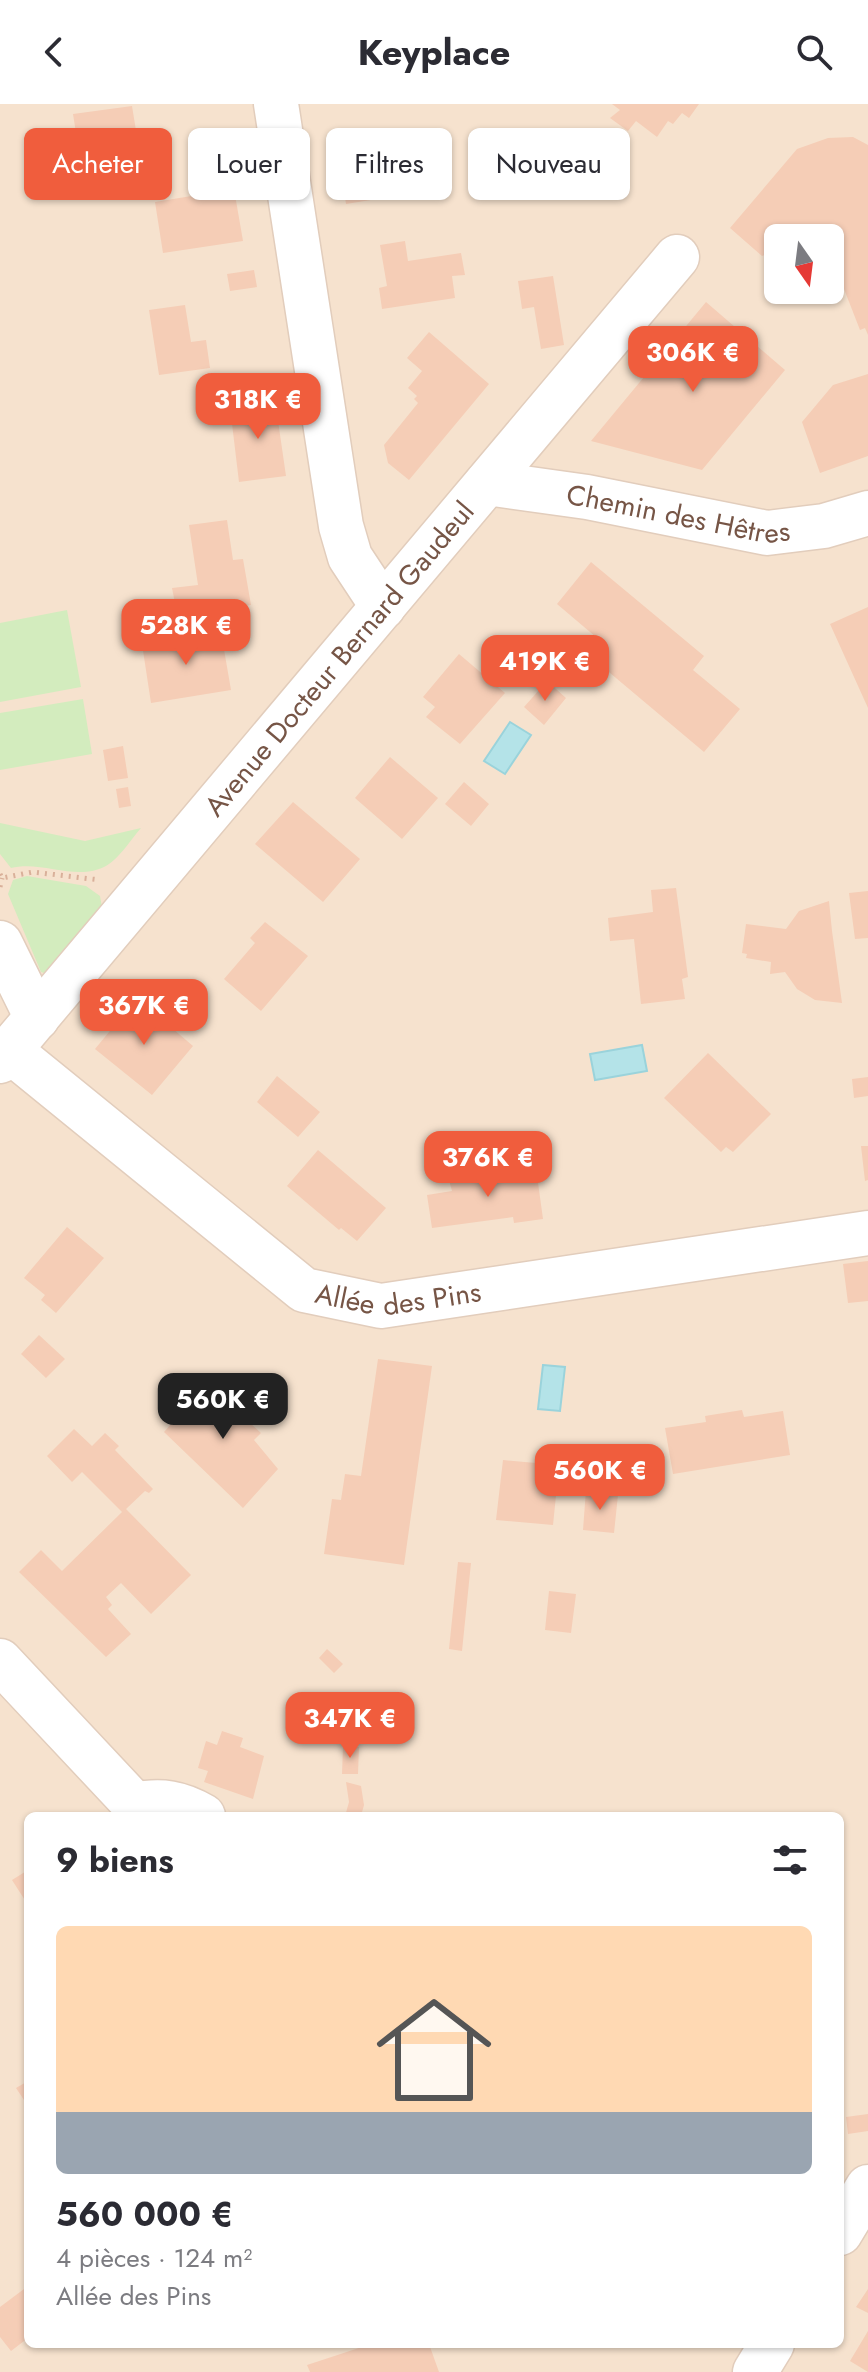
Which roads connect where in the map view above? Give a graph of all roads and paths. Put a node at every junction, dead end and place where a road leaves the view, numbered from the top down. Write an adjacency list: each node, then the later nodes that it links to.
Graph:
1 (276, 104): 5 (street)
2 (677, 257): 3 (street, Avenue Docteur Bernard Gaudeul)
3 (487, 483): 4 (street, Chemin des Hêtres); 5 (street, Avenue Docteur Bernard Gaudeul)
4 (868, 513)
5 (383, 607): 10 (street, Avenue Docteur Bernard Gaudeul)
6 (111, 869): 7 (path)
7 (1, 876): 8 (path)
8 (0, 887)
9 (0, 943): 10 (street)
10 (15, 1043): 11 (street, Allée des Pins)
11 (868, 1233)
12 (0, 1661): 13 (street)
13 (134, 1810): 14 (street)
14 (196, 1812)
15 (868, 2187): 16 (street)
16 (844, 2226)
17 (753, 2348): 19 (street)
18 (769, 2348): 19 (street)
19 (753, 2372)

